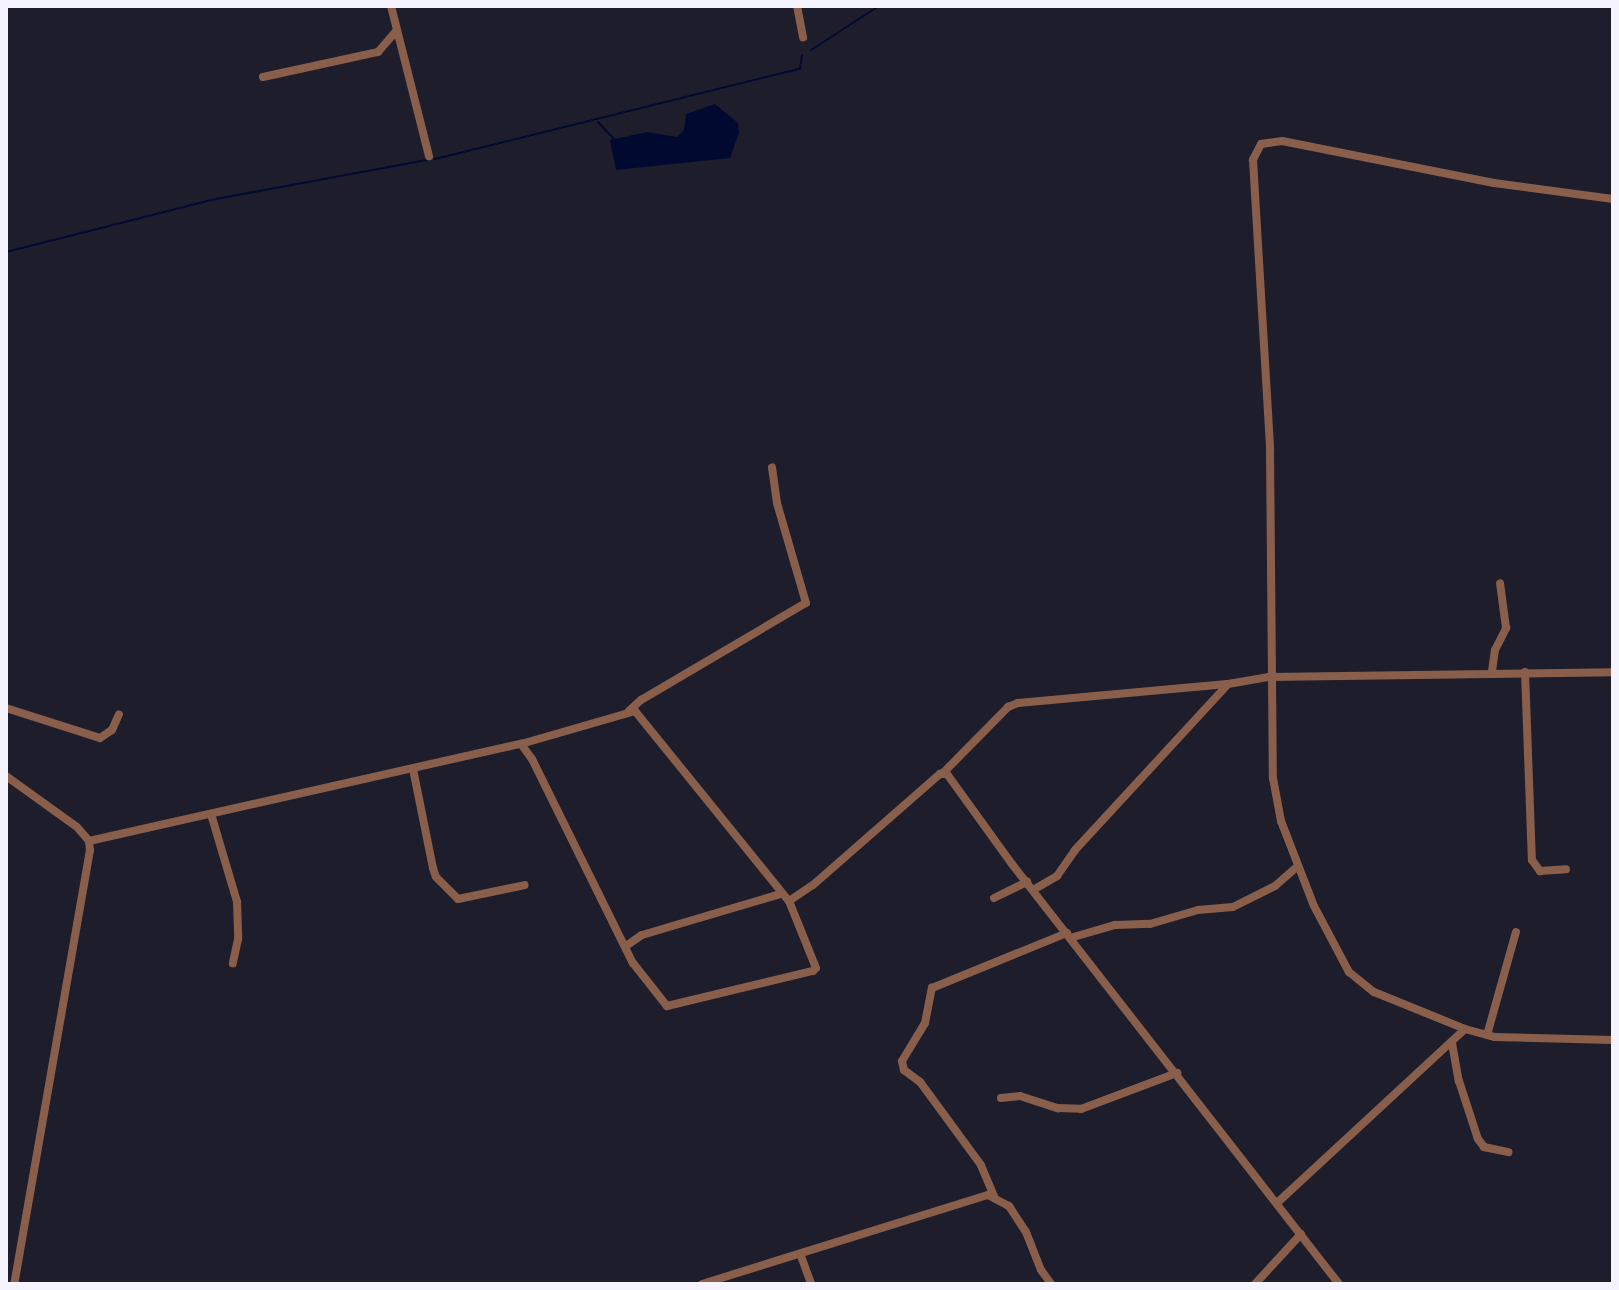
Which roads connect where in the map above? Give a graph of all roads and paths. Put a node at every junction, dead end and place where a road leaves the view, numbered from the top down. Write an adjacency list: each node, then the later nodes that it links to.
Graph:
1 (391, 6): 3 (street)
2 (797, 6): 4 (street)
3 (396, 31): 5 (street); 6 (street)
4 (803, 37)
5 (263, 77)
6 (429, 156)
7 (1613, 199): 13 (street)
8 (772, 467): 16 (street)
9 (1500, 583): 10 (street)
10 (1492, 671): 11 (street); 13 (street)
11 (1525, 672): 12 (street); 25 (street)
12 (1613, 672)
13 (1269, 677): 14 (street); 24 (street)
14 (1228, 684): 20 (street); 28 (street)
15 (6, 708): 17 (street)
16 (629, 711): 18 (street); 29 (street)
17 (119, 714)
18 (521, 744): 19 (street); 34 (street)
19 (413, 769): 22 (street); 27 (street)
20 (943, 773): 26 (street); 31 (street)
21 (6, 776): 23 (street)
22 (211, 814): 23 (street); 35 (street)
23 (89, 841): 47 (street)
24 (1298, 866): 33 (street); 36 (street)
25 (1566, 869)
26 (1027, 882): 28 (street); 30 (street)
27 (525, 885)
28 (1033, 890): 33 (street)
29 (780, 894): 31 (street); 34 (street)
30 (994, 898)
31 (789, 901): 34 (street)
32 (1516, 932): 37 (street)
33 (1068, 936): 40 (street); 43 (street)
34 (626, 946)
35 (233, 963)
36 (1465, 1029): 37 (street); 39 (street)
37 (1487, 1035): 38 (street)
38 (1613, 1040)
39 (1452, 1043): 42 (street); 44 (street)
40 (1177, 1073): 41 (street); 44 (street)
41 (1001, 1098)
42 (1508, 1152)
43 (994, 1196): 46 (street); 50 (street)
44 (1277, 1203): 45 (street)
45 (1301, 1234): 51 (street); 52 (street)
46 (801, 1256): 48 (street); 49 (street)
47 (14, 1284)
48 (702, 1284)
49 (811, 1284)
50 (1051, 1284)
51 (1255, 1284)
52 (1339, 1284)

